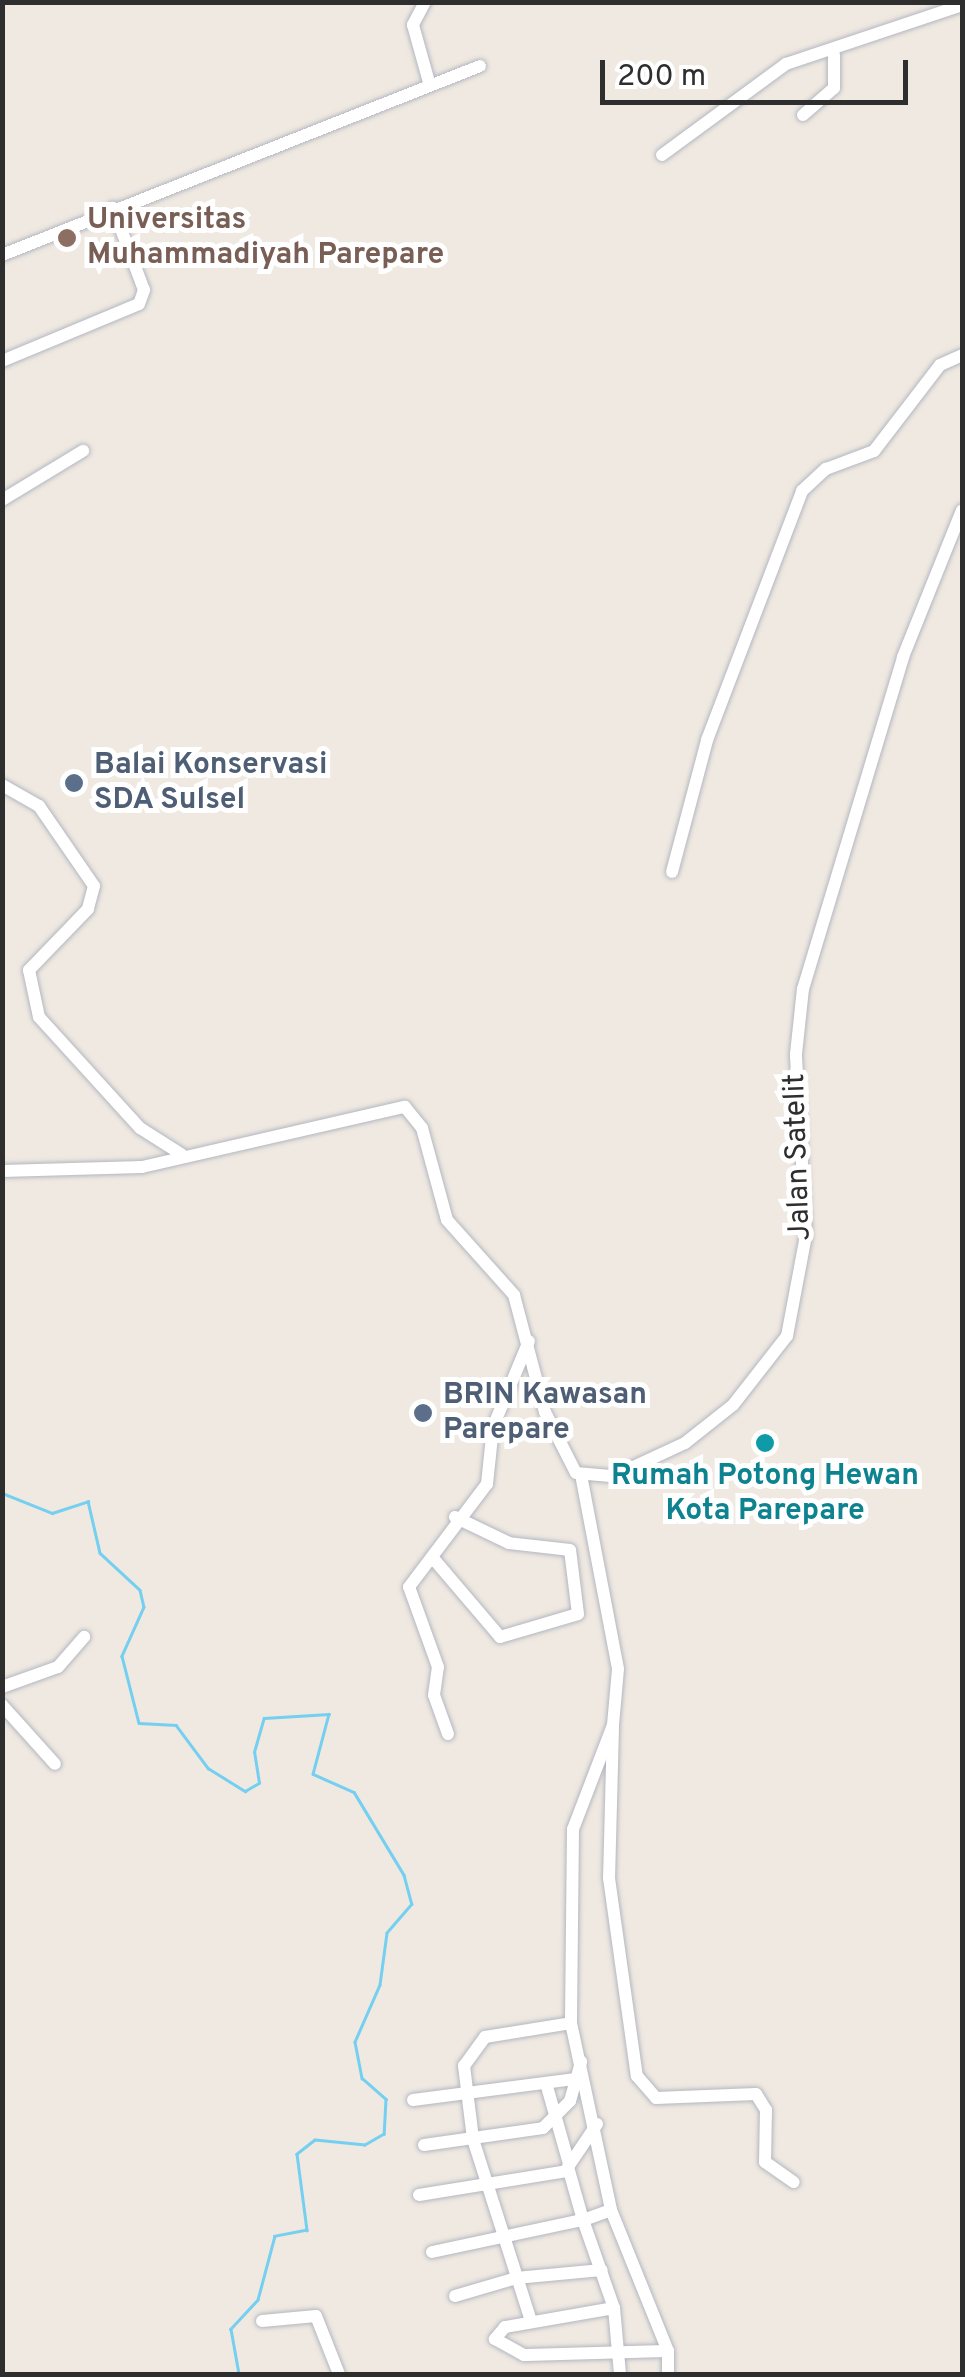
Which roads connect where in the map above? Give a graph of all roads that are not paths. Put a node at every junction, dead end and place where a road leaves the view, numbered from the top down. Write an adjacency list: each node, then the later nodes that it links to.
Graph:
1 (425, 2): 5 (street)
2 (962, 5): 3 (street)
3 (834, 55): 6 (street); 7 (street)
4 (480, 66): 5 (street)
5 (430, 86): 8 (street)
6 (803, 115)
7 (662, 155)
8 (113, 208): 9 (street); 10 (street)
9 (2, 254)
10 (4, 356)
11 (962, 356): 16 (street)
12 (82, 451): 13 (street)
13 (2, 500)
14 (962, 510): 20 (street, Jalan Satelit)
15 (2, 785): 17 (street)
16 (672, 872)
17 (181, 1154): 18 (street); 19 (street)
18 (2, 1171)
19 (530, 1340): 20 (street); 21 (street)
20 (582, 1480): 26 (street)
21 (455, 1518): 22 (street); 22 (street)
22 (432, 1557): 27 (street)
23 (84, 1636): 24 (street)
24 (2, 1687)
25 (2, 1705): 28 (street)
26 (613, 1725): 29 (street); 40 (street)
27 (448, 1734)
28 (55, 1764)
29 (570, 2023): 30 (street); 33 (street)
30 (582, 2062): 31 (street); 35 (street)
31 (574, 2079): 32 (street); 36 (street)
32 (546, 2083): 33 (street); 36 (street)
33 (463, 2094): 34 (street); 37 (street)
34 (413, 2100)
35 (598, 2121): 39 (street); 43 (street)
36 (554, 2122): 37 (street); 39 (street)
37 (473, 2139): 38 (street); 41 (street)
38 (424, 2146)
39 (568, 2168): 41 (street); 44 (street)
40 (794, 2182)
41 (486, 2184): 42 (street); 45 (street)
42 (419, 2195)
43 (612, 2210): 44 (street); 53 (street)
44 (583, 2220): 45 (street); 47 (street)
45 (500, 2236): 46 (street); 48 (street)
46 (432, 2252)
47 (602, 2270): 48 (street); 50 (street)
48 (516, 2278): 49 (street); 52 (street)
49 (455, 2296)
50 (614, 2308): 52 (street); 54 (street)
51 (262, 2322): 55 (street)
52 (530, 2322): 54 (street)
53 (668, 2351): 54 (street); 57 (street)
54 (620, 2355): 56 (street)
55 (339, 2374)
56 (620, 2374)
57 (668, 2374)

